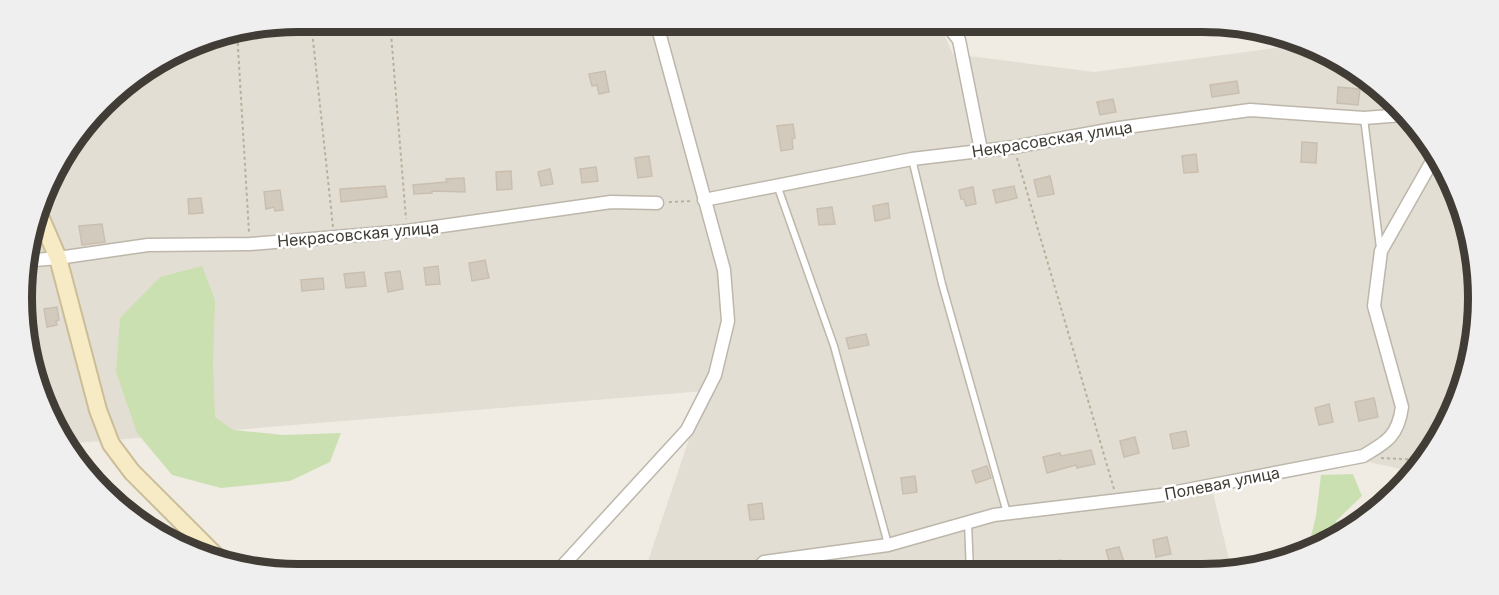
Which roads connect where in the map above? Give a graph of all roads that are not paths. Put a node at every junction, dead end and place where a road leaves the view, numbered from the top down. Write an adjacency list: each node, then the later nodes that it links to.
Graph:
1 (659, 32): 9 (street)
2 (953, 32): 5 (street)
3 (1396, 116): 4 (street, Некрасовская улица)
4 (1364, 118): 5 (street, Некрасовская улица); 12 (lane)
5 (981, 150): 6 (street, Некрасовская улица)
6 (912, 159): 8 (street, Некрасовская улица); 15 (lane)
7 (1431, 163): 12 (street, Полевая улица)
8 (777, 185): 9 (street, Некрасовская улица); 17 (lane)
9 (704, 200): 19 (street)
10 (657, 203): 13 (street, Некрасовская улица)
11 (43, 223): 13 (street)
12 (1381, 251): 15 (street, Полевая улица)
13 (58, 258): 14 (street, Некрасовская улица); 18 (street)
14 (35, 260)
15 (1007, 513): 16 (street, Полевая улица)
16 (968, 522): 17 (street, Полевая улица); 21 (lane)
17 (888, 545): 20 (street, Полевая улица)
18 (207, 547)
19 (564, 564)
20 (762, 564)
21 (970, 564)

